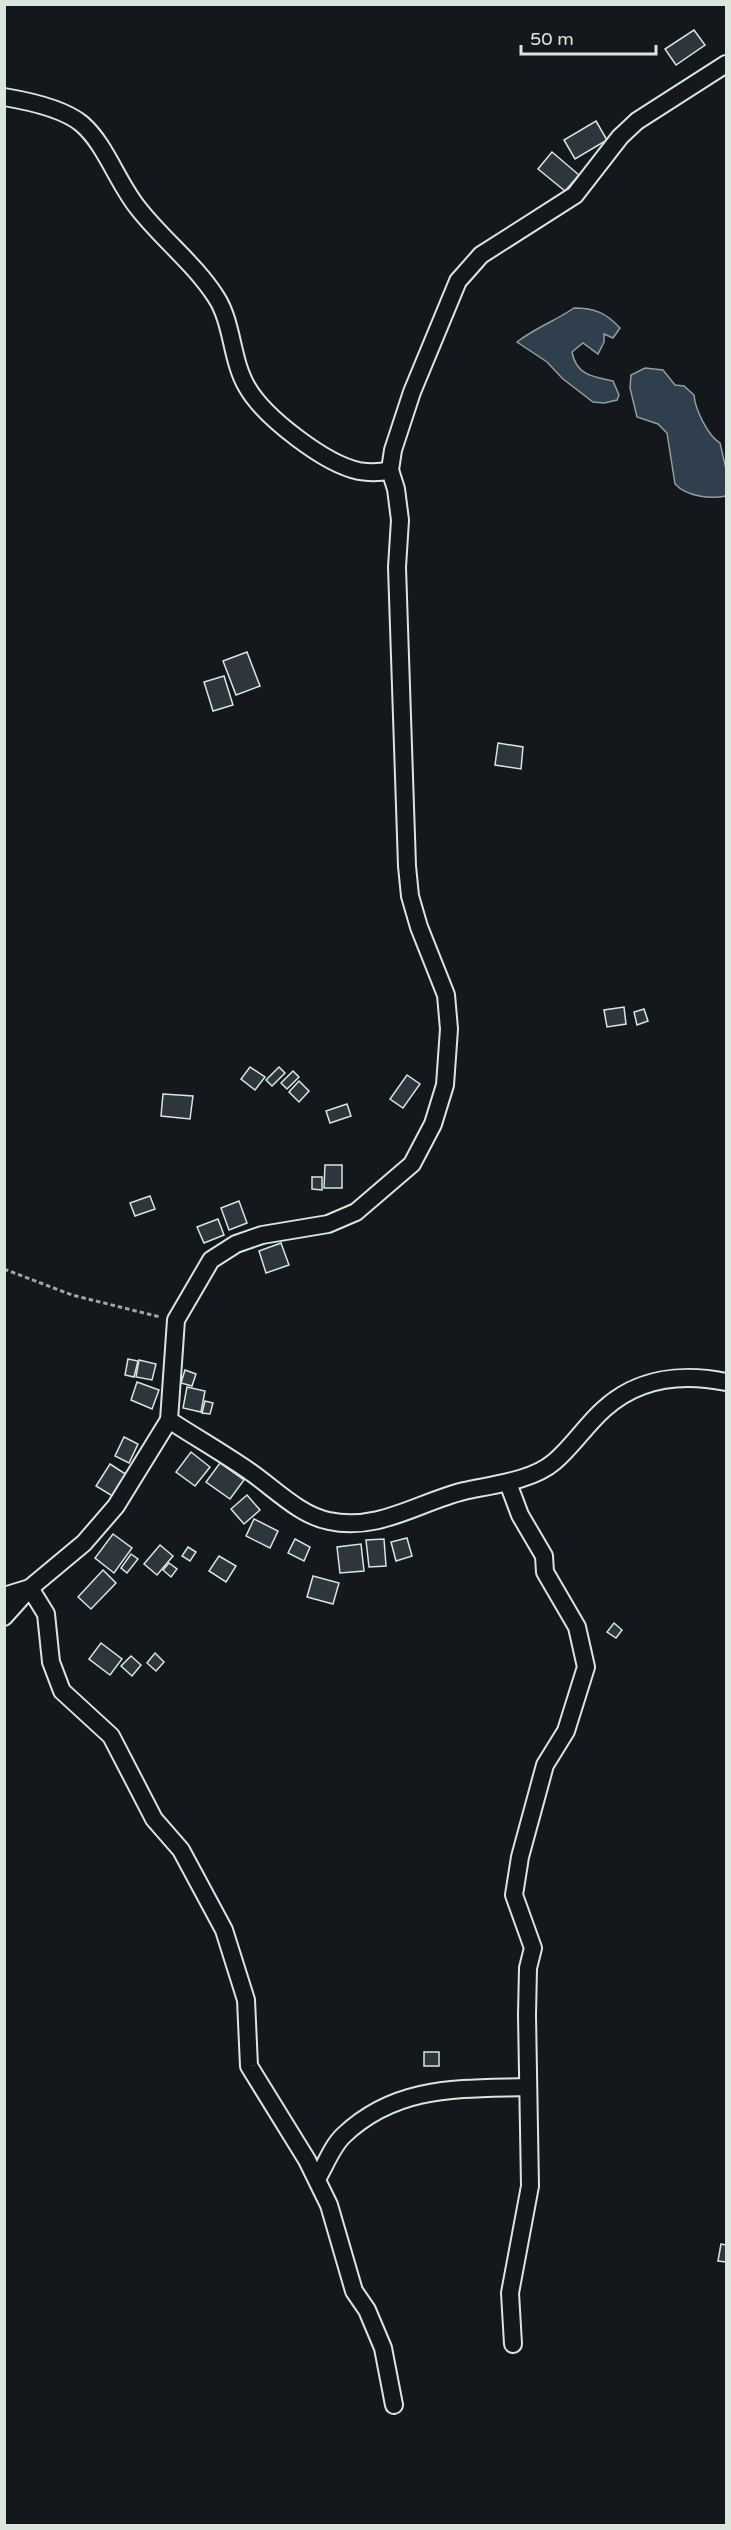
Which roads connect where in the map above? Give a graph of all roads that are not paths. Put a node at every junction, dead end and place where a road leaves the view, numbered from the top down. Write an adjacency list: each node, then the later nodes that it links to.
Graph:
1 (726, 64): 3 (street)
2 (4, 97): 3 (street)
3 (390, 470): 5 (street)
4 (726, 1382): 6 (street)
5 (169, 1420): 6 (street); 7 (street)
6 (508, 1483): 10 (street)
7 (30, 1588): 8 (street); 9 (street); 11 (street)
8 (4, 1596)
9 (4, 1617)
10 (527, 2087): 11 (street); 12 (street)
11 (317, 2179): 13 (street)
12 (513, 2344)
13 (394, 2405)

